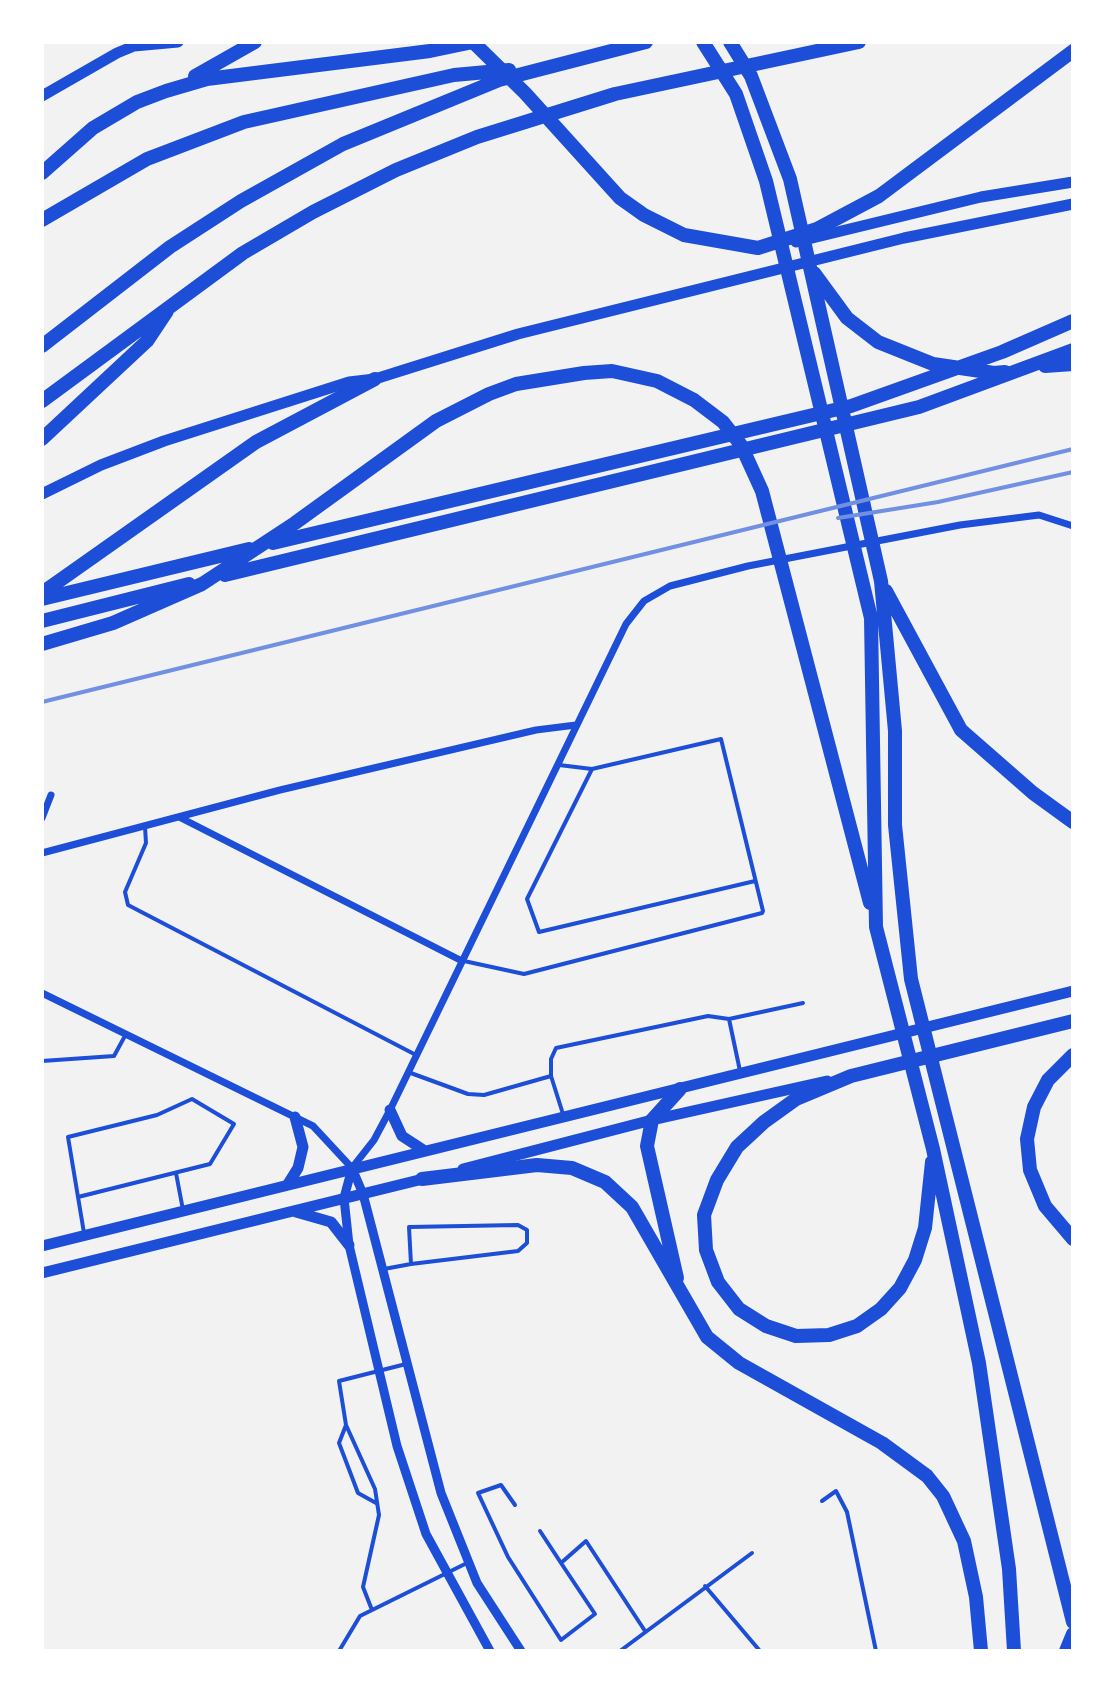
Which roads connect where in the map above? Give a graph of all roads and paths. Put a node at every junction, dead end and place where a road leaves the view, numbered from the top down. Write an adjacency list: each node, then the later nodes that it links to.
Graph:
1 (178, 42): 11 (main road)
2 (255, 42): 10 (highway)
3 (473, 42): 10 (highway); 16 (highway)
4 (646, 42): 9 (highway)
5 (703, 42): 42 (highway)
6 (730, 42): 17 (highway)
7 (859, 42): 18 (highway)
8 (1073, 51): 16 (highway)
9 (534, 70): 15 (highway); 20 (highway)
10 (166, 91): 12 (highway)
11 (42, 96)
12 (42, 173)
13 (1073, 182): 16 (main road)
14 (1073, 204): 23 (main road)
15 (42, 220)
16 (775, 245)
17 (826, 300): 22 (highway); 28 (highway)
18 (173, 302): 24 (highway); 25 (highway)
19 (1073, 321): 29 (highway)
20 (42, 346)
21 (1073, 350): 30 (highway)
22 (1073, 364)
23 (375, 379): 26 (main road); 29 (highway)
24 (42, 401)
25 (42, 439)
26 (42, 494)
27 (1073, 526): 32 (street)
28 (881, 581): 38 (highway); 94 (highway)
29 (42, 596)
30 (42, 621)
31 (42, 644): 42 (highway)
32 (576, 725): 33 (street); 36 (street)
33 (557, 764): 34 (lane); 43 (street)
34 (592, 769): 41 (lane); 41 (lane)
35 (51, 795): 37 (street)
36 (179, 817): 39 (street); 43 (street)
37 (42, 818)
38 (1073, 822)
39 (145, 826): 40 (street); 50 (lane)
40 (42, 853)
41 (755, 881): 43 (lane)
42 (876, 927): 62 (highway)
43 (462, 961): 50 (street)
44 (1073, 991): 54 (main road)
45 (43, 996): 49 (street)
46 (803, 1003): 47 (lane)
47 (729, 1019): 54 (lane); 55 (lane)
48 (1073, 1021): 56 (highway)
49 (126, 1034): 52 (lane); 59 (street)
50 (416, 1055): 53 (street)
51 (1073, 1055): 74 (highway)
52 (42, 1061)
53 (408, 1072): 55 (lane); 58 (street)
54 (741, 1073): 57 (main road)
55 (551, 1076): 60 (lane)
56 (851, 1076): 61 (main road); 62 (highway)
57 (680, 1089): 60 (main road); 61 (highway)
58 (390, 1110): 63 (main road); 64 (street)
59 (295, 1117): 64 (street); 67 (main road)
60 (564, 1118): 63 (main road)
61 (652, 1120): 66 (main road); 80 (highway)
62 (933, 1149): 104 (highway)
63 (425, 1151): 64 (main road)
64 (352, 1168): 67 (main road); 68 (street); 70 (street)
65 (176, 1173): 69 (lane); 69 (lane); 71 (lane)
66 (422, 1179): 68 (main road); 80 (highway)
67 (288, 1184): 71 (main road)
68 (363, 1194): 70 (main road); 78 (street)
69 (78, 1197): 73 (lane)
70 (344, 1198): 72 (main road); 75 (street)
71 (183, 1211): 73 (main road)
72 (292, 1211): 75 (main road); 79 (main road)
73 (84, 1235): 76 (main road)
74 (1073, 1239)
75 (349, 1245): 82 (street)
76 (42, 1246)
77 (411, 1264): 77 (lane); 78 (lane)
78 (382, 1269): 81 (street)
79 (42, 1273)
80 (681, 1298): 103 (highway)
81 (406, 1364): 82 (lane); 89 (street)
82 (379, 1371): 83 (lane); 91 (street)
83 (346, 1425): 85 (lane); 85 (lane)
84 (822, 1501): 102 (lane)
85 (377, 1503): 93 (lane)
86 (515, 1505): 90 (lane)
87 (540, 1531): 90 (lane)
88 (752, 1553): 92 (lane)
89 (469, 1562): 91 (lane); 99 (street)
90 (561, 1563): 95 (lane)
91 (445, 1573): 93 (lane); 98 (street)
92 (705, 1586): 95 (lane); 101 (lane)
93 (372, 1610): 97 (lane)
94 (1073, 1622)
95 (645, 1631): 100 (lane)
96 (1073, 1634): 105 (highway)
97 (339, 1651)
98 (490, 1651)
99 (521, 1651)
100 (620, 1651)
101 (760, 1651)
102 (876, 1651)
103 (981, 1651)
104 (1014, 1651)
105 (1066, 1651)

